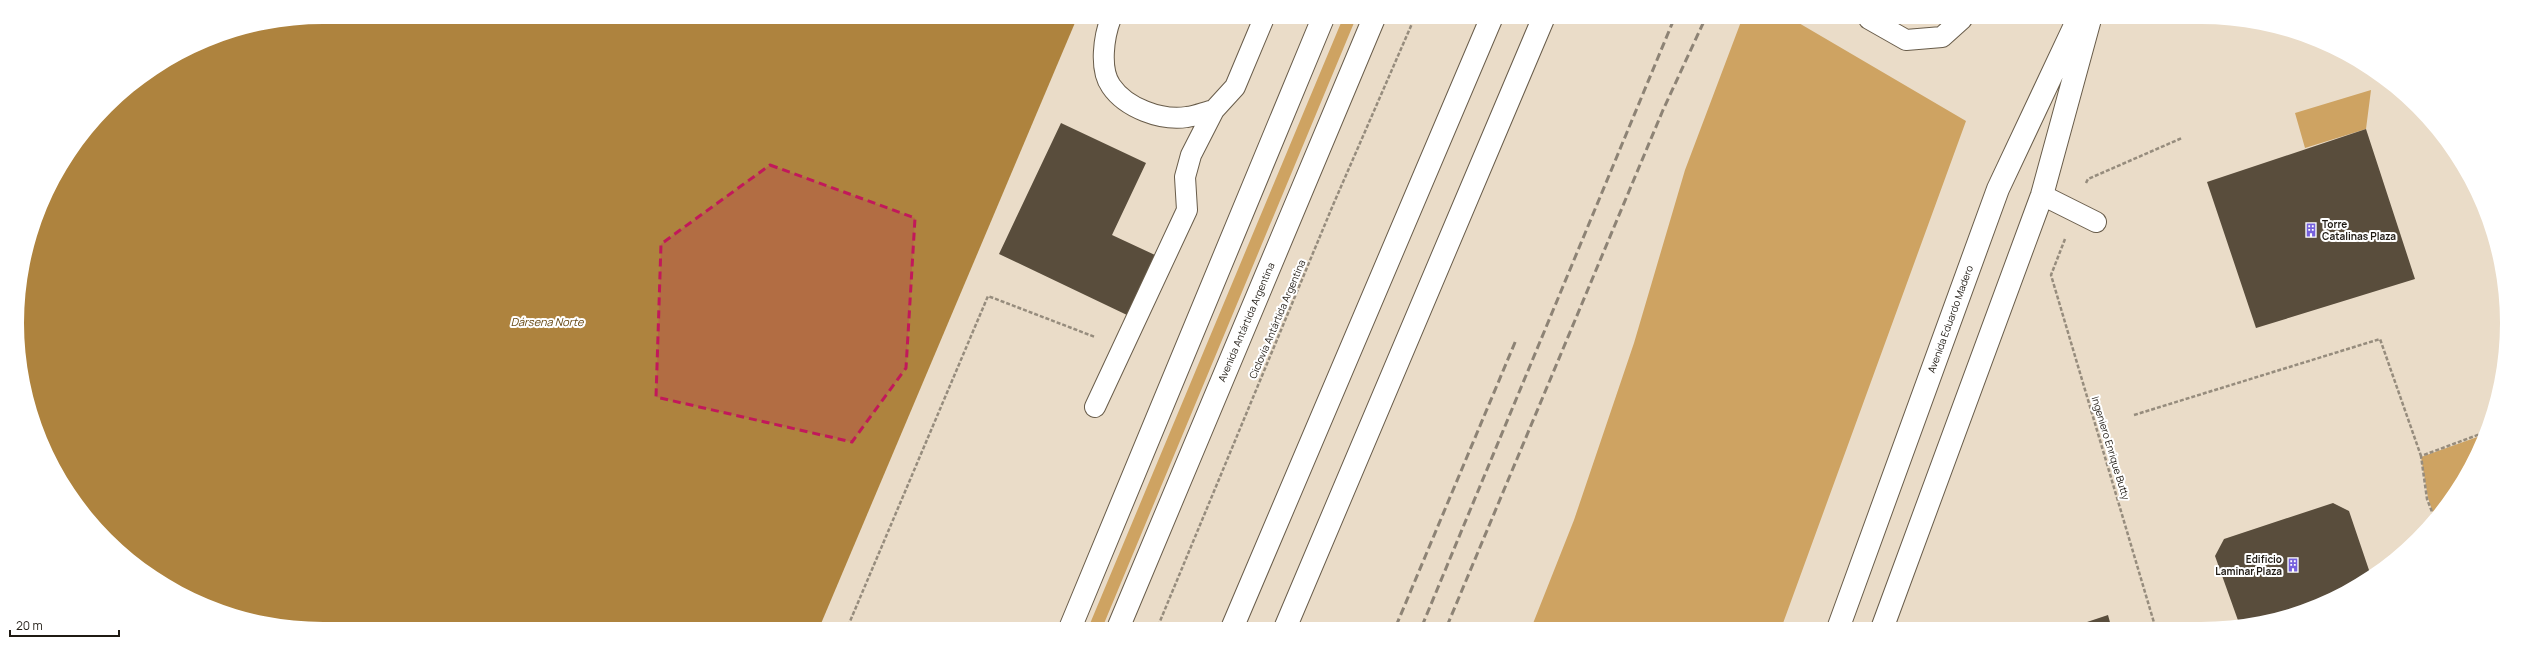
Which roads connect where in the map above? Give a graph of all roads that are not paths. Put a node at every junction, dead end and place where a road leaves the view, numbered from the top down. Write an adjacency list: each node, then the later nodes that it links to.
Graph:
1 (1109, 24): 11 (lane)
2 (1261, 24): 11 (lane)
3 (1321, 24): 15 (main road)
4 (1371, 24): 16 (main road, Avenida Antártida Argentina)
5 (1489, 24): 17 (main road)
6 (1540, 24): 18 (main road)
7 (1878, 24): 8 (lane)
8 (1956, 24)
9 (2076, 24): 19 (main road, Avenida Eduardo Madero)
10 (2089, 24): 12 (main road)
11 (1214, 110): 14 (lane)
12 (2042, 195): 13 (lane); 20 (main road)
13 (2096, 222)
14 (1095, 407)
15 (1073, 622)
16 (1121, 622)
17 (1235, 622)
18 (1288, 622)
19 (1840, 622)
20 (1883, 622)

